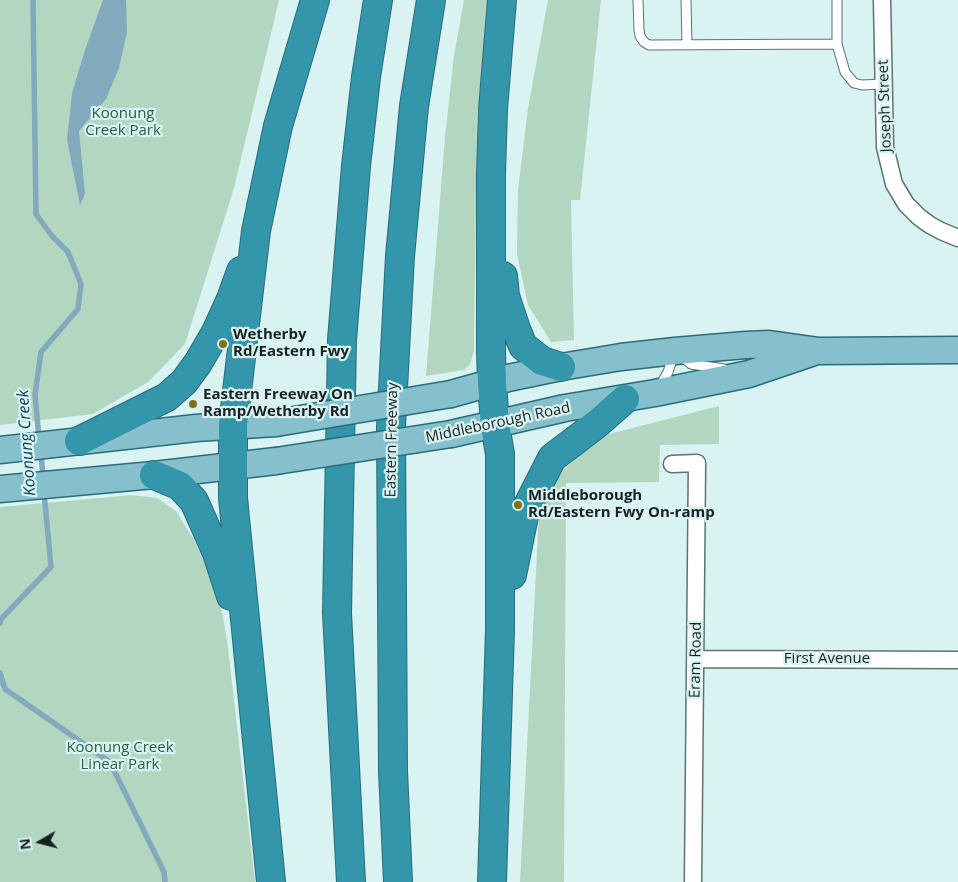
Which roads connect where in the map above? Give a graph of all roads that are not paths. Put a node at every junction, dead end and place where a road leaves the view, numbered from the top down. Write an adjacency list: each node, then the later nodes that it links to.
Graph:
1 (315, 0): 13 (highway)
2 (378, 0): 36 (highway)
3 (432, 0): 37 (highway, Eastern Freeway)
4 (502, 0): 12 (highway)
5 (638, 0): 10 (lane)
6 (686, 0): 10 (lane)
7 (837, 0): 9 (lane)
8 (882, 0): 11 (street, Joseph Street)
9 (837, 44): 10 (lane); 11 (lane)
10 (687, 45)
11 (884, 84): 14 (street, Joseph Street)
12 (491, 173): 18 (highway); 20 (highway)
13 (256, 231): 24 (highway); 25 (highway)
14 (958, 238)
15 (819, 350): 16 (main road, Middleborough Road); 17 (main road, Middleborough Road); 19 (main road, Middleborough Road)
16 (958, 350)
17 (675, 351): 18 (main road, Middleborough Road); 19 (lane); 21 (lane)
18 (561, 367): 20 (main road, Middleborough Road)
19 (749, 374): 21 (main road, Middleborough Road)
20 (492, 382): 23 (highway); 24 (main road, Middleborough Road, bridge)
21 (655, 393): 22 (main road, Middleborough Road)
22 (625, 399): 23 (main road, Middleborough Road); 31 (highway)
23 (496, 424): 28 (main road, Middleborough Road, bridge); 31 (highway)
24 (233, 425): 25 (main road, Middleborough Road); 28 (highway)
25 (79, 442): 26 (main road, Middleborough Road)
26 (0, 450)
27 (672, 464): 32 (street, Eram Road)
28 (233, 466): 29 (main road, Middleborough Road); 34 (highway)
29 (154, 475): 30 (main road, Middleborough Road); 34 (highway)
30 (0, 489)
31 (500, 630): 38 (highway)
32 (696, 659): 33 (street, First Avenue); 39 (street, Eram Road)
33 (958, 660)
34 (252, 692): 35 (highway)
35 (271, 882)
36 (351, 882)
37 (398, 882)
38 (492, 882)
39 (693, 882)

